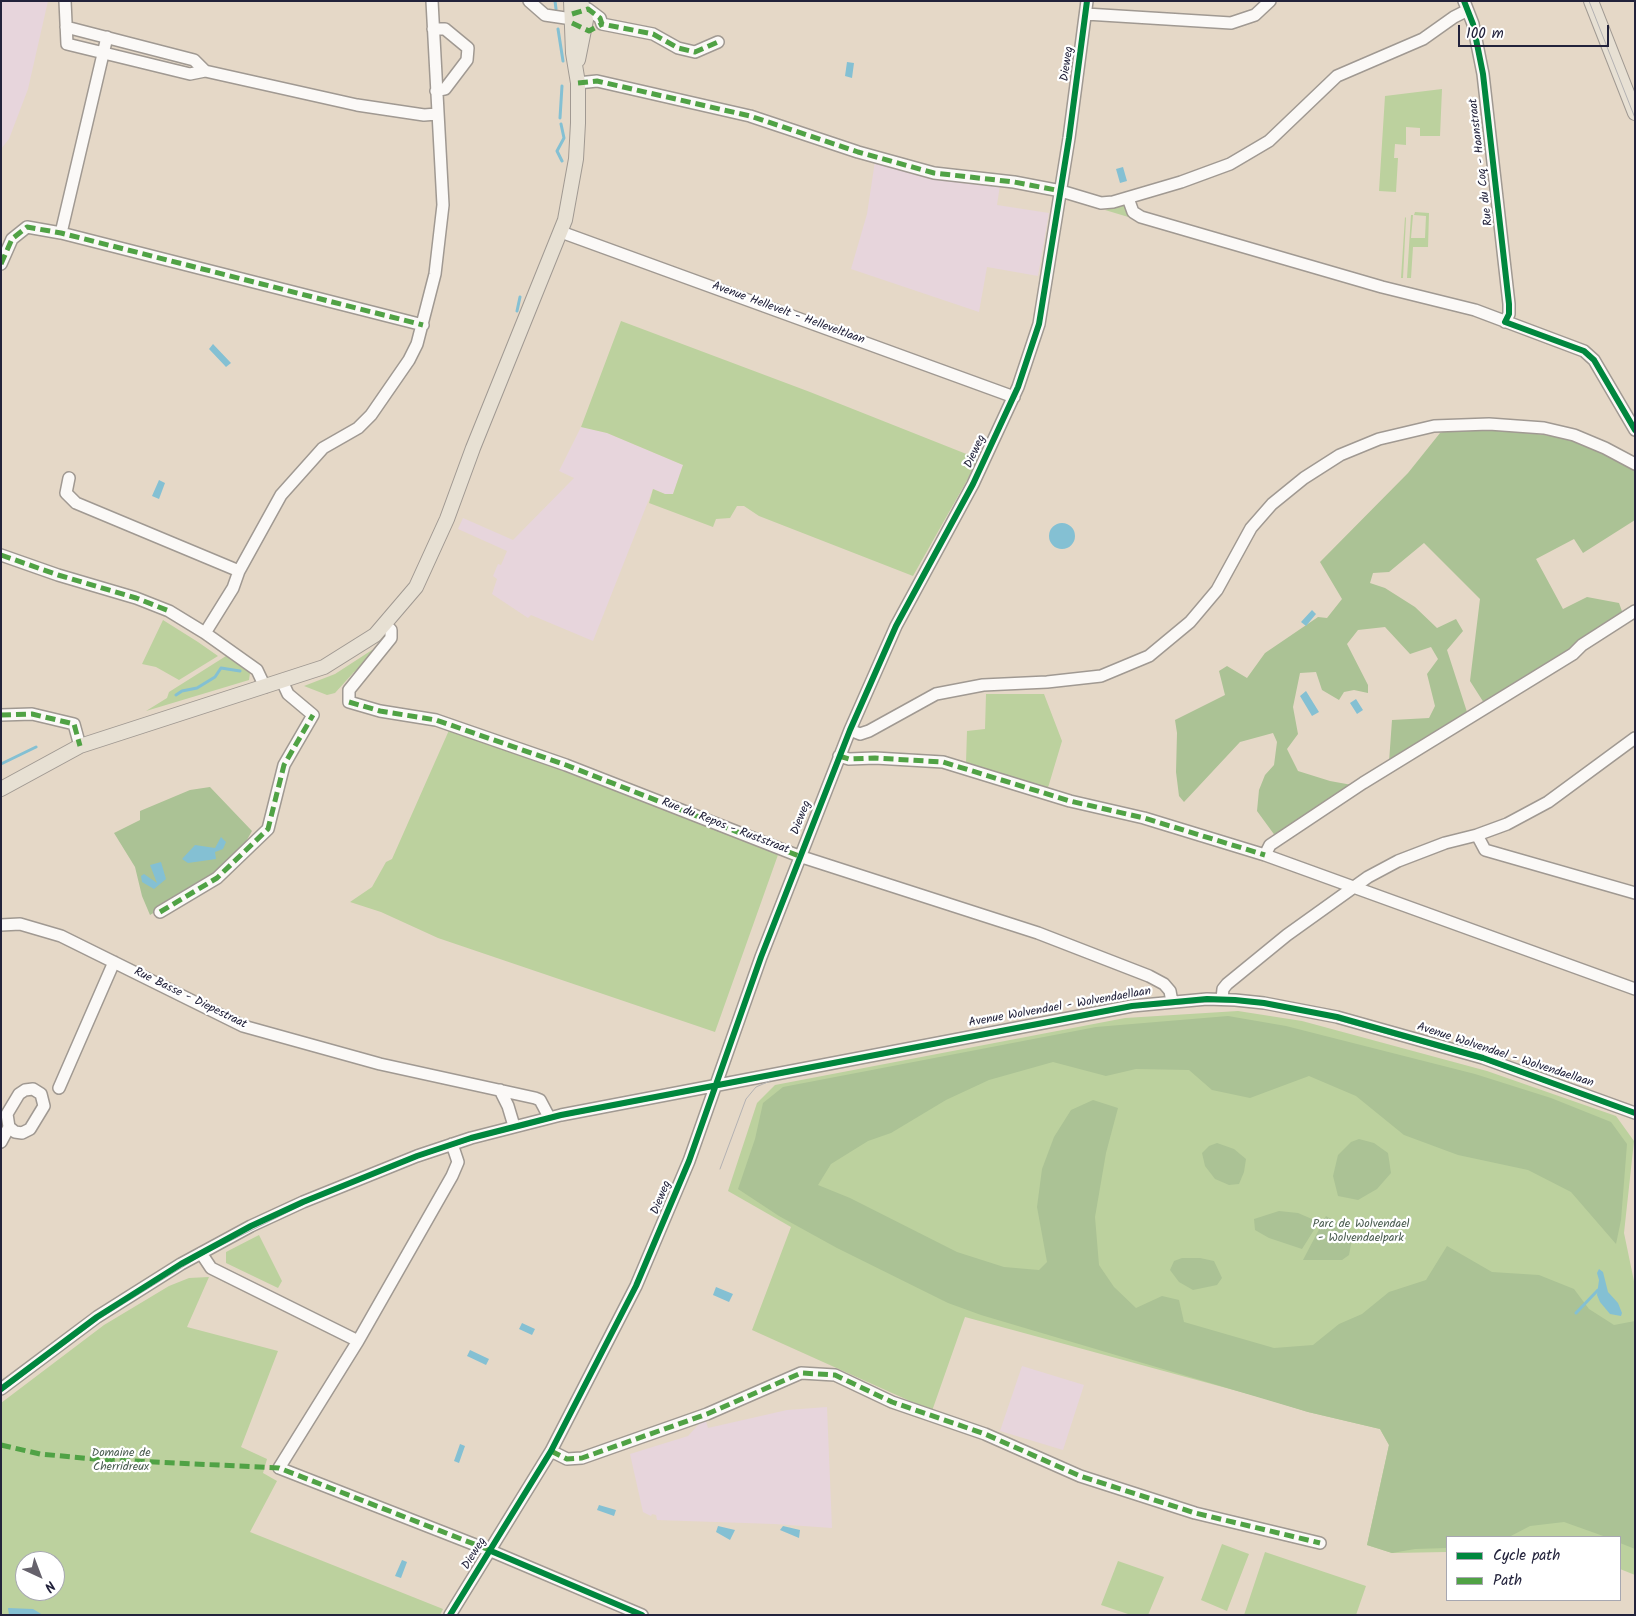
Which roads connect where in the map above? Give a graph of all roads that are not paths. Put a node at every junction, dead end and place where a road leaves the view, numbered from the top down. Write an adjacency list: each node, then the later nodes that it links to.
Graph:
1 (65, 1): 11 (street)
2 (432, 1): 12 (street)
3 (529, 1): 8 (street)
4 (1087, 1): 9 (street, Dieweg)
5 (1270, 1): 9 (street)
6 (1591, 1): 21 (main road)
7 (1465, 6): 24 (street); 28 (street, Rue du Coq - Haanstraat)
8 (575, 11): 10 (street); 13 (main road); 17 (main road)
9 (1086, 14): 23 (street, Dieweg)
10 (602, 24): 13 (street); 15 (street)
11 (66, 27): 14 (street); 16 (street)
12 (433, 29): 20 (street); 20 (street)
13 (585, 31): 17 (main road)
14 (107, 37): 16 (street); 18 (street)
15 (718, 42)
16 (104, 53): 18 (street); 26 (street)
17 (577, 68): 19 (main road)
18 (204, 71): 22 (street)
19 (578, 83): 23 (street); 25 (main road)
20 (436, 91): 22 (street)
21 (1635, 112)
22 (437, 114): 29 (street)
23 (1061, 191): 24 (street); 30 (street, Dieweg)
24 (1128, 198): 28 (street)
25 (561, 232): 30 (street, Avenue Hellevelt - Helleveltlaan); 37 (main road)
26 (61, 233): 27 (street); 29 (street)
27 (1, 264)
28 (1505, 322): 31 (street)
29 (423, 325): 35 (street)
30 (1014, 397): 42 (street, Dieweg)
31 (1633, 426)
32 (1635, 464): 42 (street)
33 (69, 478): 35 (street)
34 (1, 555): 38 (street)
35 (239, 571): 38 (street)
36 (1635, 611): 48 (street)
37 (386, 625): 39 (main road); 49 (street, Rue du Repos - Ruststraat)
38 (205, 633): 40 (street)
39 (282, 681): 40 (main road); 52 (street)
40 (265, 687): 44 (main road)
41 (1, 715): 44 (street)
42 (850, 730): 45 (street, Dieweg)
43 (1635, 738): 47 (street)
44 (80, 746): 46 (main road)
45 (839, 756): 48 (street); 49 (street, Dieweg)
46 (1, 789)
47 (1477, 835): 50 (street); 51 (street)
48 (1265, 855): 50 (street)
49 (799, 856): 59 (street, Rue du Repos - Ruststraat); 60 (street, Dieweg)
50 (1353, 888): 55 (street); 56 (street)
51 (1635, 893)
52 (160, 912)
53 (1, 925): 54 (street, Rue Basse - Diepestraat)
54 (114, 962): 61 (street); 62 (street, Rue Basse - Diepestraat)
55 (1236, 978): 57 (street); 58 (street)
56 (1635, 990)
57 (1222, 999): 58 (street, Avenue Wolvendael - Wolvendaellaan); 59 (street, Avenue Wolvendael - Wolvendaellaan)
58 (1235, 1000): 63 (street, Avenue Wolvendael - Wolvendaellaan)
59 (1172, 1002): 60 (street, Avenue Wolvendael - Wolvendaellaan)
60 (717, 1084): 64 (street, Avenue Wolvendael - Wolvendaellaan); 72 (street, Dieweg)
61 (59, 1088)
62 (500, 1090): 64 (street, Rue Basse - Diepestraat); 65 (street)
63 (1635, 1113)
64 (549, 1117): 65 (street, Avenue Wolvendael - Wolvendaellaan)
65 (514, 1126): 68 (street, Avenue Wolvendael - Wolvendaellaan)
66 (9, 1128): 67 (street)
67 (1, 1142)
68 (452, 1144): 69 (street, Avenue Wolvendael - Wolvendaellaan); 70 (street)
69 (201, 1253): 70 (street); 71 (street, Avenue Wolvendael - Wolvendaellaan)
70 (358, 1341): 74 (street)
71 (1, 1389)
72 (551, 1451): 73 (street); 74 (street, Dieweg)
73 (1320, 1543)
74 (491, 1551): 75 (street, Dieweg); 76 (street)
75 (450, 1615)
76 (642, 1615)

